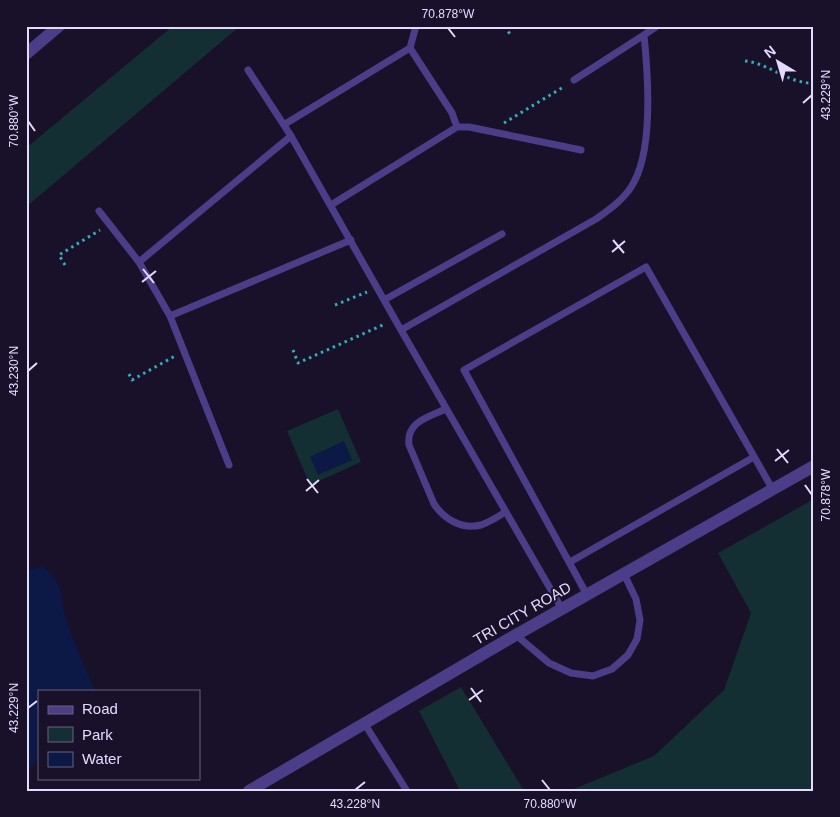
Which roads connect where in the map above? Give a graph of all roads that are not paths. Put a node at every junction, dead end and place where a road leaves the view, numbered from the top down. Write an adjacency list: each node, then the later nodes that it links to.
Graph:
1 (59, 26): 6 (street)
2 (416, 26): 5 (lane)
3 (657, 26): 4 (lane)
4 (644, 35): 8 (lane); 20 (lane)
5 (410, 48): 9 (lane); 10 (lane)
6 (26, 54)
7 (248, 70): 9 (lane)
8 (574, 80)
9 (285, 124): 11 (lane)
10 (457, 127): 12 (lane); 13 (lane)
11 (291, 136): 13 (lane); 17 (lane)
12 (581, 150)
13 (331, 205): 16 (lane)
14 (99, 211): 17 (lane)
15 (502, 234): 18 (lane)
16 (351, 240): 18 (lane); 19 (lane)
17 (140, 262): 19 (lane)
18 (384, 300): 20 (lane)
19 (170, 316): 23 (lane)
20 (401, 330): 21 (lane)
21 (446, 408): 26 (lane); 26 (lane)
22 (754, 457): 25 (lane); 27 (lane); 27 (lane)
23 (229, 466)
24 (814, 466): 25 (street, TRI CITY ROAD)
25 (773, 490): 28 (street, TRI CITY ROAD)
26 (506, 512): 30 (lane)
27 (570, 562): 29 (lane)
28 (624, 574): 29 (street, TRI CITY ROAD); 31 (lane)
29 (587, 595): 30 (street, TRI CITY ROAD)
30 (562, 609): 31 (street, TRI CITY ROAD)
31 (516, 635): 32 (street, TRI CITY ROAD)
32 (364, 723): 33 (street, TRI CITY ROAD); 34 (lane)
33 (248, 791)
34 (407, 791)

